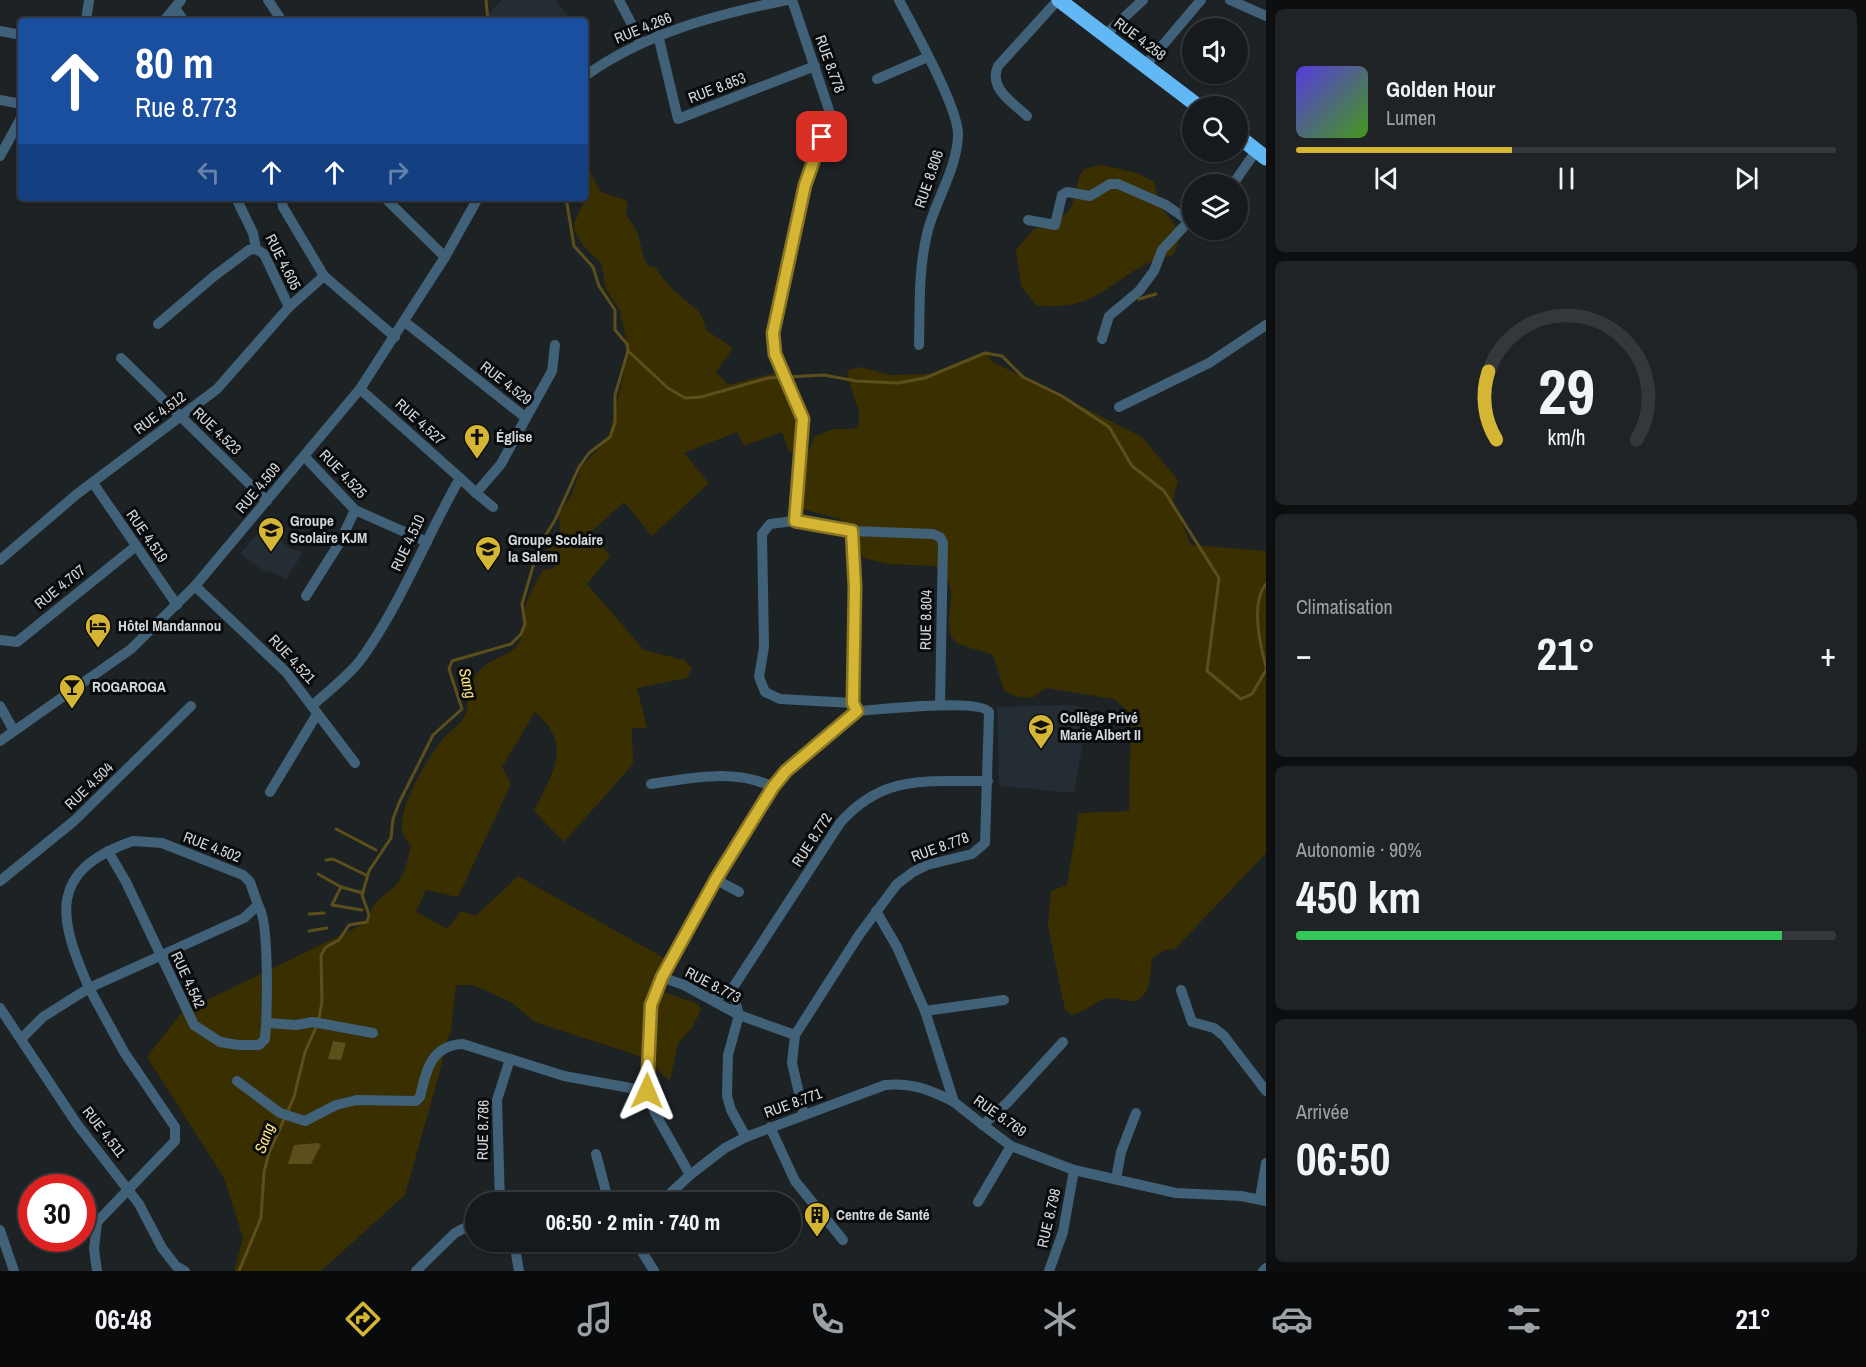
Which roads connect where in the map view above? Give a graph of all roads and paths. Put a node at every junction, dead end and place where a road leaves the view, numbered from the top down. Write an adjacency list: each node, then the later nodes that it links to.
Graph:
1 (89, 0): 14 (street)
2 (268, 0): 16 (street)
3 (619, 0): 21 (street)
4 (787, 0): 12 (street, RUE 4.266)
5 (792, 0): 23 (street, RUE 8.778)
6 (899, 0): 22 (street, RUE 8.806)
7 (1058, 0): 20 (highway, RUE 4.258); 30 (street)
8 (1143, 0): 20 (street)
9 (1201, 0): 24 (street)
10 (1230, 0): 13 (street)
11 (178, 4): 15 (street)
12 (747, 4): 19 (street, RUE 4.266)
13 (1266, 16)
14 (86, 18)
15 (166, 18)
16 (280, 18)
17 (0, 31): 18 (street)
18 (18, 34)
19 (658, 35): 21 (street, RUE 4.266); 23 (street, RUE 8.853)
20 (1105, 35): 24 (highway, RUE 4.258)
21 (641, 42): 25 (street, RUE 4.266)
22 (928, 57): 26 (street); 53 (street, RUE 8.806)
23 (815, 66): 66 (street, RUE 8.778)
24 (1145, 66): 27 (highway, RUE 4.258)
25 (588, 74)
26 (878, 79)
27 (1185, 96)
28 (0, 100): 29 (street)
29 (18, 103)
30 (1027, 116)
31 (18, 123): 34 (street)
32 (1248, 144): 33 (highway)
33 (1261, 154): 35 (street)
34 (0, 156)
35 (1242, 174)
36 (237, 201): 43 (street, RUE 4.605)
37 (282, 201): 45 (street)
38 (388, 201): 44 (street)
39 (476, 201): 44 (street, RUE 4.509)
40 (1182, 216): 41 (street)
41 (1028, 220)
42 (1182, 231): 51 (street)
43 (256, 249): 46 (street, RUE 4.605); 48 (street)
44 (445, 257): 47 (street, RUE 4.509)
45 (324, 276): 46 (street, RUE 4.512); 50 (street)
46 (289, 308): 57 (street, RUE 4.512)
47 (405, 322): 50 (street, RUE 4.509); 58 (street, RUE 4.529)
48 (158, 324)
49 (1266, 325): 56 (street)
50 (395, 337): 55 (street, RUE 4.509)
51 (1102, 339)
52 (555, 345): 58 (street, RUE 4.529)
53 (919, 345)
54 (121, 358): 57 (street, RUE 4.523)
55 (360, 389): 59 (street, RUE 4.509); 60 (street, RUE 4.527)
56 (1119, 407)
57 (180, 416): 61 (street, RUE 4.512); 63 (street, RUE 4.523)
58 (526, 418): 62 (street)
59 (304, 456): 63 (street, RUE 4.509); 65 (street, RUE 4.525)
60 (460, 478): 62 (street); 68 (street, RUE 4.510)
61 (93, 483): 69 (street, RUE 4.519); 70 (street, RUE 4.512)
62 (476, 492): 64 (street)
63 (267, 501): 71 (street, RUE 4.509)
64 (492, 507)
65 (355, 510): 68 (street, RUE 4.525); 72 (street)
66 (795, 521): 67 (street, RUE 8.778); 78 (street, RUE 8.778)
67 (852, 531): 75 (street, RUE 8.804); 78 (street)
68 (427, 542): 79 (street, RUE 4.510)
69 (136, 546): 73 (street, RUE 4.519); 74 (street, RUE 4.707)
70 (0, 560)
71 (195, 586): 73 (street, RUE 4.509); 79 (street, RUE 4.521)
72 (306, 596)
73 (177, 606): 80 (street, RUE 4.509)
74 (0, 640)
75 (940, 705): 78 (street, RUE 8.778); 83 (street, RUE 8.778)
76 (0, 706): 80 (street)
77 (190, 706): 89 (street, RUE 4.504)
78 (855, 707): 85 (street, RUE 8.773)
79 (315, 710): 82 (street, RUE 4.521); 86 (street, RUE 4.510)
80 (14, 731): 81 (street, RUE 4.509)
81 (0, 741)
82 (355, 763)
83 (988, 781): 92 (street, RUE 8.778); 96 (street, RUE 8.772)
84 (651, 784): 85 (street)
85 (773, 787): 88 (street, RUE 8.773)
86 (270, 792)
87 (108, 851): 91 (street, RUE 4.502); 93 (street, RUE 4.542); 95 (street, RUE 4.502)
88 (716, 879): 90 (street); 94 (street, RUE 8.773)
89 (0, 881)
90 (739, 892)
91 (258, 905): 93 (street); 104 (street)
92 (876, 911): 101 (street, RUE 8.769); 106 (street, RUE 8.778)
93 (160, 956): 95 (street); 104 (street, RUE 4.542)
94 (662, 977): 98 (street, RUE 8.773); 111 (street)
95 (89, 988): 107 (street); 125 (street, RUE 4.502)
96 (732, 989): 98 (street, RUE 8.772); 102 (street)
97 (1181, 990): 112 (street)
98 (712, 1000): 102 (street, RUE 8.773)
99 (1004, 1000): 101 (street)
100 (0, 1008): 103 (street, RUE 4.511)
101 (925, 1011): 113 (street, RUE 8.769)
102 (739, 1015): 106 (street, RUE 8.773); 118 (street)
103 (4, 1020): 107 (street, RUE 4.511)
104 (267, 1023): 105 (street)
105 (374, 1033)
106 (795, 1035): 115 (street, RUE 8.778)
107 (22, 1038): 125 (street, RUE 4.511)
108 (1063, 1042): 116 (street)
109 (510, 1059): 110 (street); 111 (street); 126 (street, RUE 8.786)
110 (237, 1081)
111 (647, 1091): 123 (street)
112 (1266, 1091)
113 (954, 1102): 115 (street, RUE 8.771); 116 (street, RUE 8.769)
114 (1136, 1113): 124 (street)
115 (804, 1115): 117 (street, RUE 8.771)
116 (983, 1125): 119 (street, RUE 8.769)
117 (770, 1127): 118 (street, RUE 8.771); 133 (street)
118 (746, 1137): 123 (street, RUE 8.771)
119 (1011, 1146): 122 (street, RUE 8.769); 130 (street)
120 (596, 1154): 127 (street)
121 (1266, 1163): 129 (street)
122 (1074, 1170): 124 (street, RUE 8.769); 142 (street, RUE 8.798)
123 (690, 1175): 128 (street, RUE 8.771)
124 (1116, 1179): 129 (street, RUE 8.769)
125 (129, 1189): 137 (street, RUE 4.502); 138 (street, RUE 4.511)
126 (500, 1192)
127 (606, 1192)
128 (672, 1192)
129 (1263, 1200)
130 (978, 1202)
131 (465, 1228): 139 (street)
132 (0, 1230): 136 (street)
133 (843, 1240)
134 (516, 1252): 140 (street)
135 (642, 1252): 141 (street)
136 (14, 1271)
137 (97, 1271)
138 (186, 1271)
139 (416, 1271)
140 (519, 1271)
141 (654, 1271)
142 (1049, 1271)

